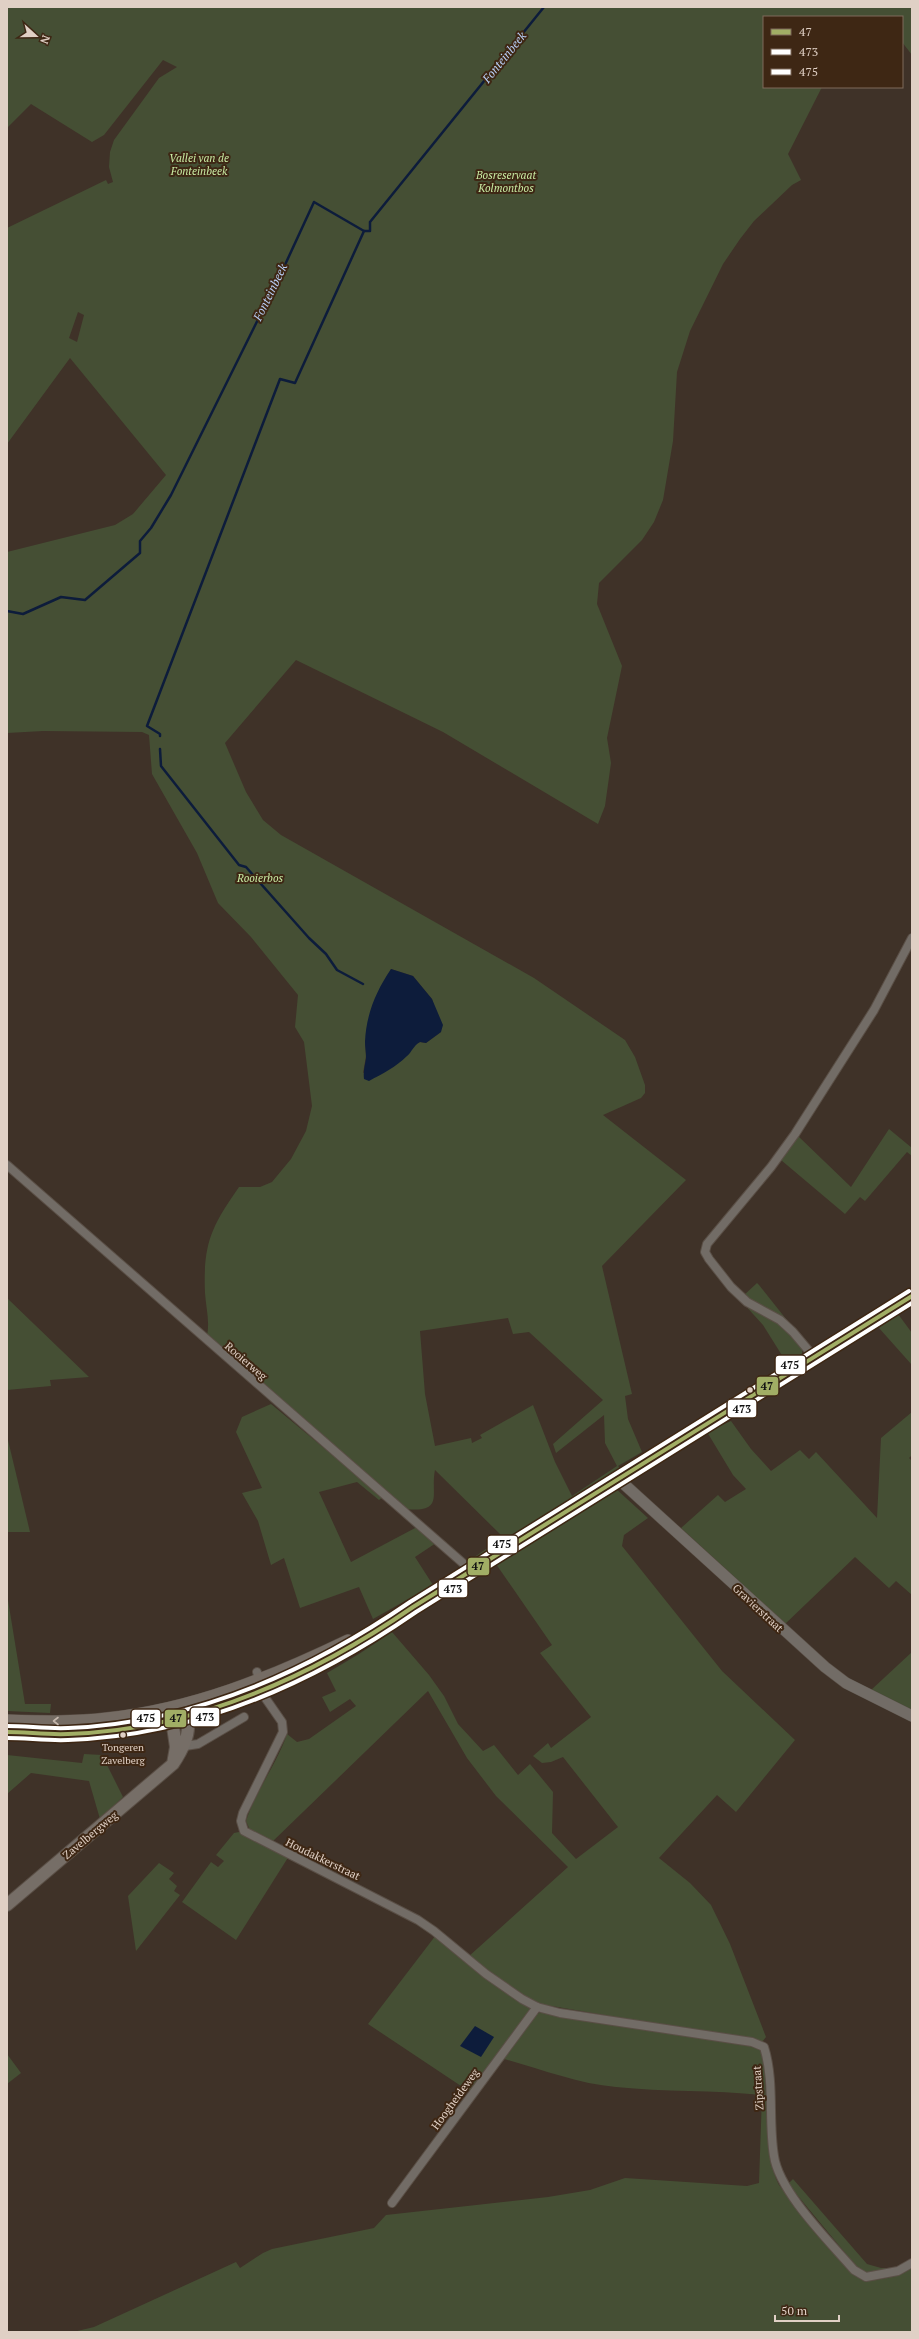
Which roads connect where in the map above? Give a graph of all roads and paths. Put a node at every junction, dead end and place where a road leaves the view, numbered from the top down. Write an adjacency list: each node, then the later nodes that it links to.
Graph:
1 (912, 938): 4 (street)
2 (7, 1165): 6 (street, Rooierweg)
3 (912, 1296): 4 (main road)
4 (814, 1357): 5 (main road)
5 (620, 1478): 6 (main road); 9 (street, Gravierstraat)
6 (472, 1570): 7 (main road)
7 (260, 1681): 8 (main road); 16 (street, Houdakkerstraat)
8 (182, 1712): 11 (main road); 12 (main road, one-way to 12); 14 (main road, Zavelbergweg)
9 (912, 1716)
10 (244, 1717): 14 (street)
11 (172, 1720): 13 (main road); 14 (main road)
12 (7, 1721)
13 (7, 1732)
14 (180, 1747): 15 (main road, Zavelbergweg)
15 (7, 1905)
16 (537, 2007): 17 (street, Hoogheideweg); 18 (street, Zipstraat)
17 (392, 2203)
18 (912, 2263)

